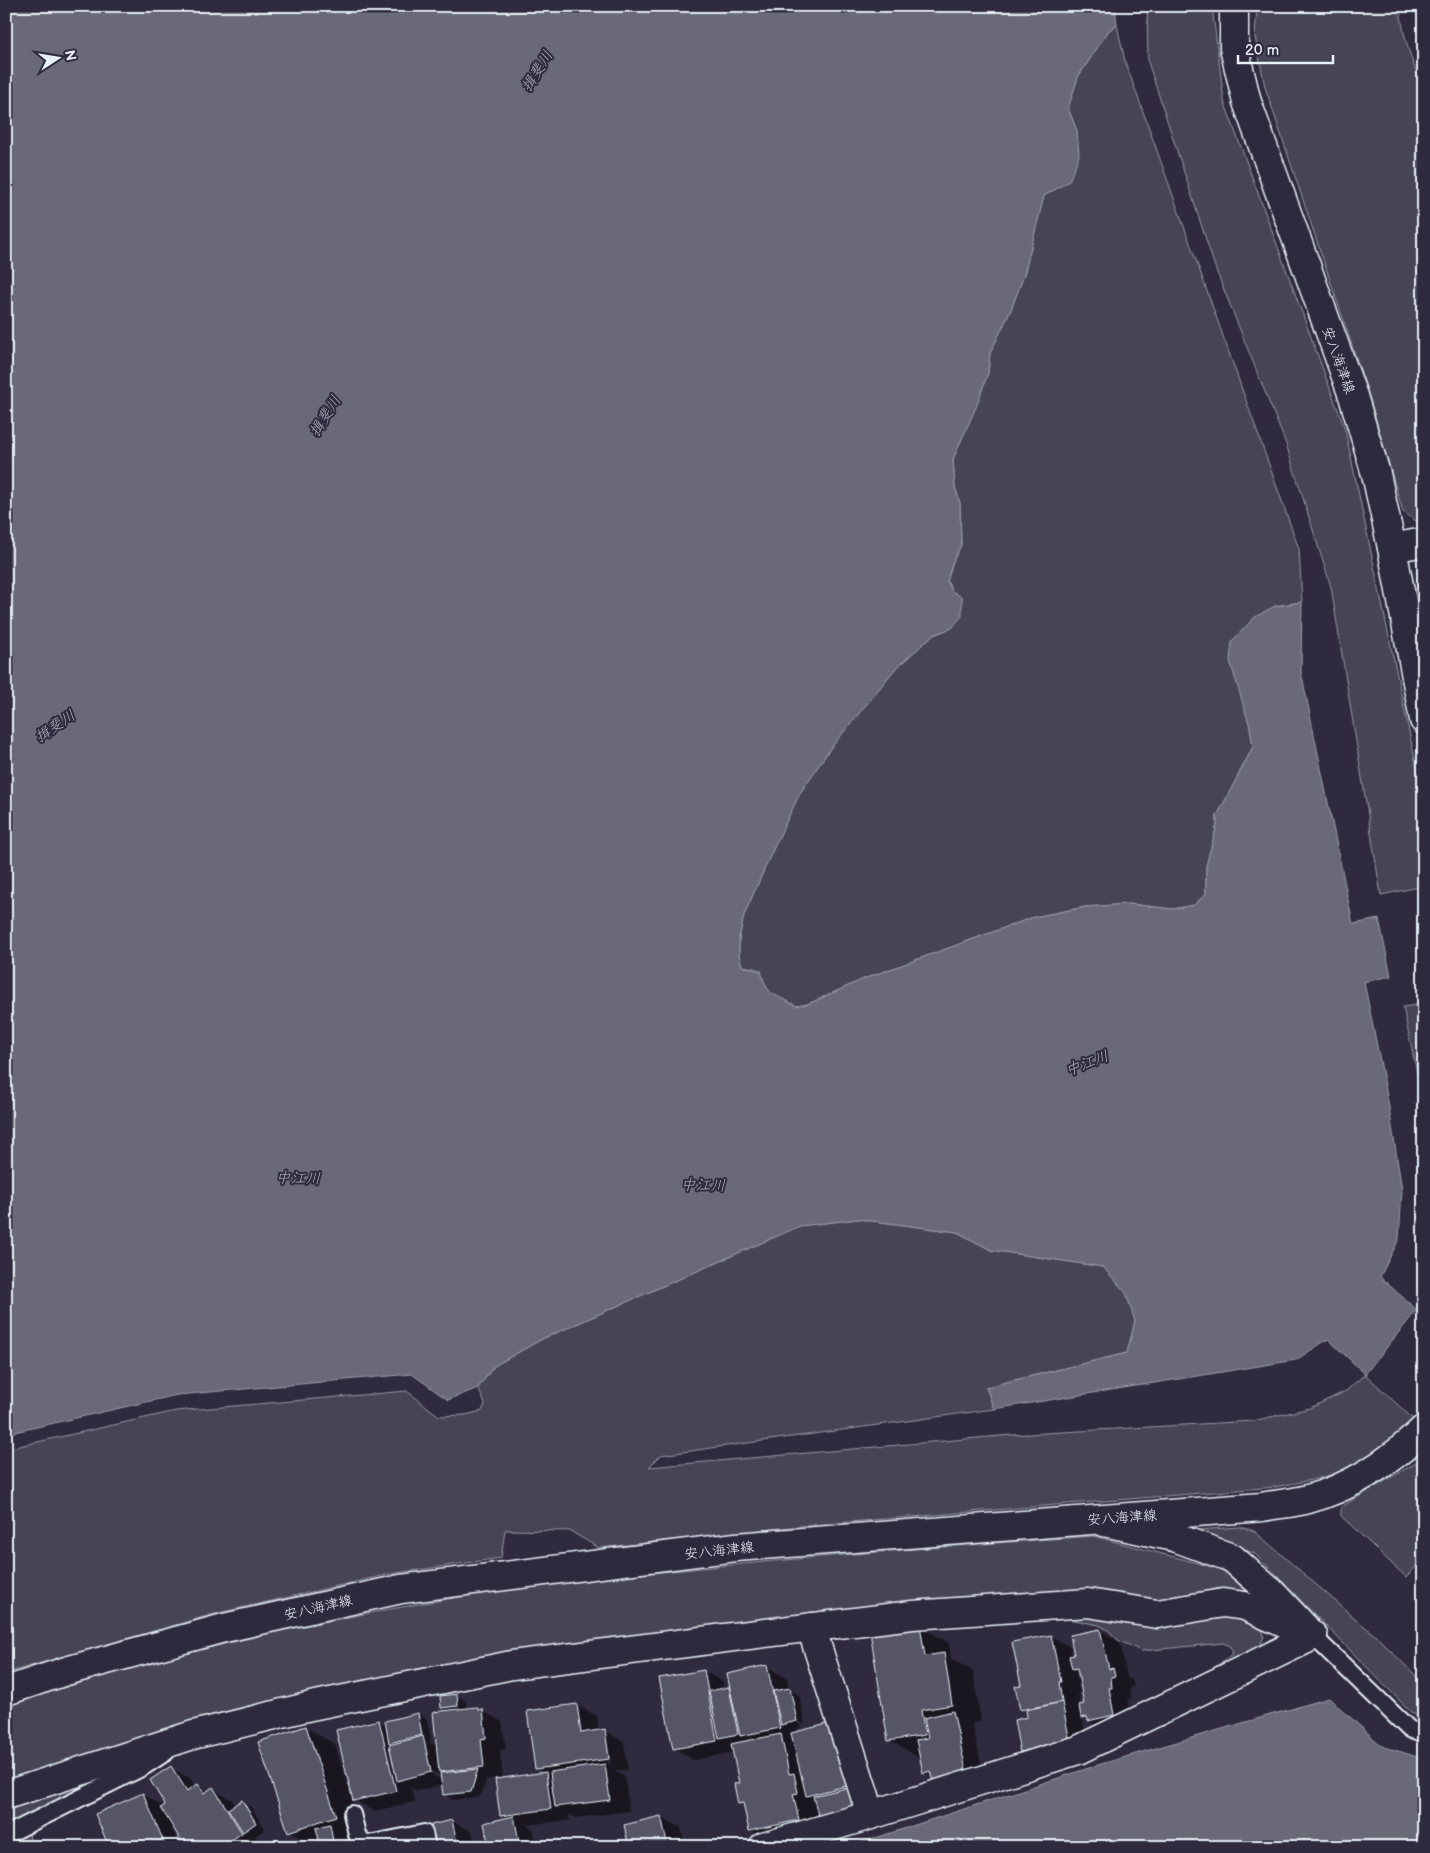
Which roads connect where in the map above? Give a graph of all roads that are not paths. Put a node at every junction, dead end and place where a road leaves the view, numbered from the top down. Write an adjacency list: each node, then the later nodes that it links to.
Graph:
1 (1234, 6): 3 (street, 安八海津線)
2 (1424, 542): 3 (street)
3 (1392, 548): 4 (street, 安八海津線)
4 (1424, 720)
5 (1424, 1430): 6 (street, 安八海津線)
6 (1091, 1520): 8 (street); 9 (street, 安八海津線)
7 (811, 1627): 8 (street); 10 (street); 14 (street)
8 (1313, 1636): 11 (lane); 14 (street)
9 (6, 1691)
10 (193, 1735): 12 (street); 15 (lane)
11 (1424, 1735)
12 (6, 1795)
13 (352, 1814): 16 (lane)
14 (871, 1815): 17 (street)
15 (6, 1835)
16 (427, 1847)
17 (763, 1847)

